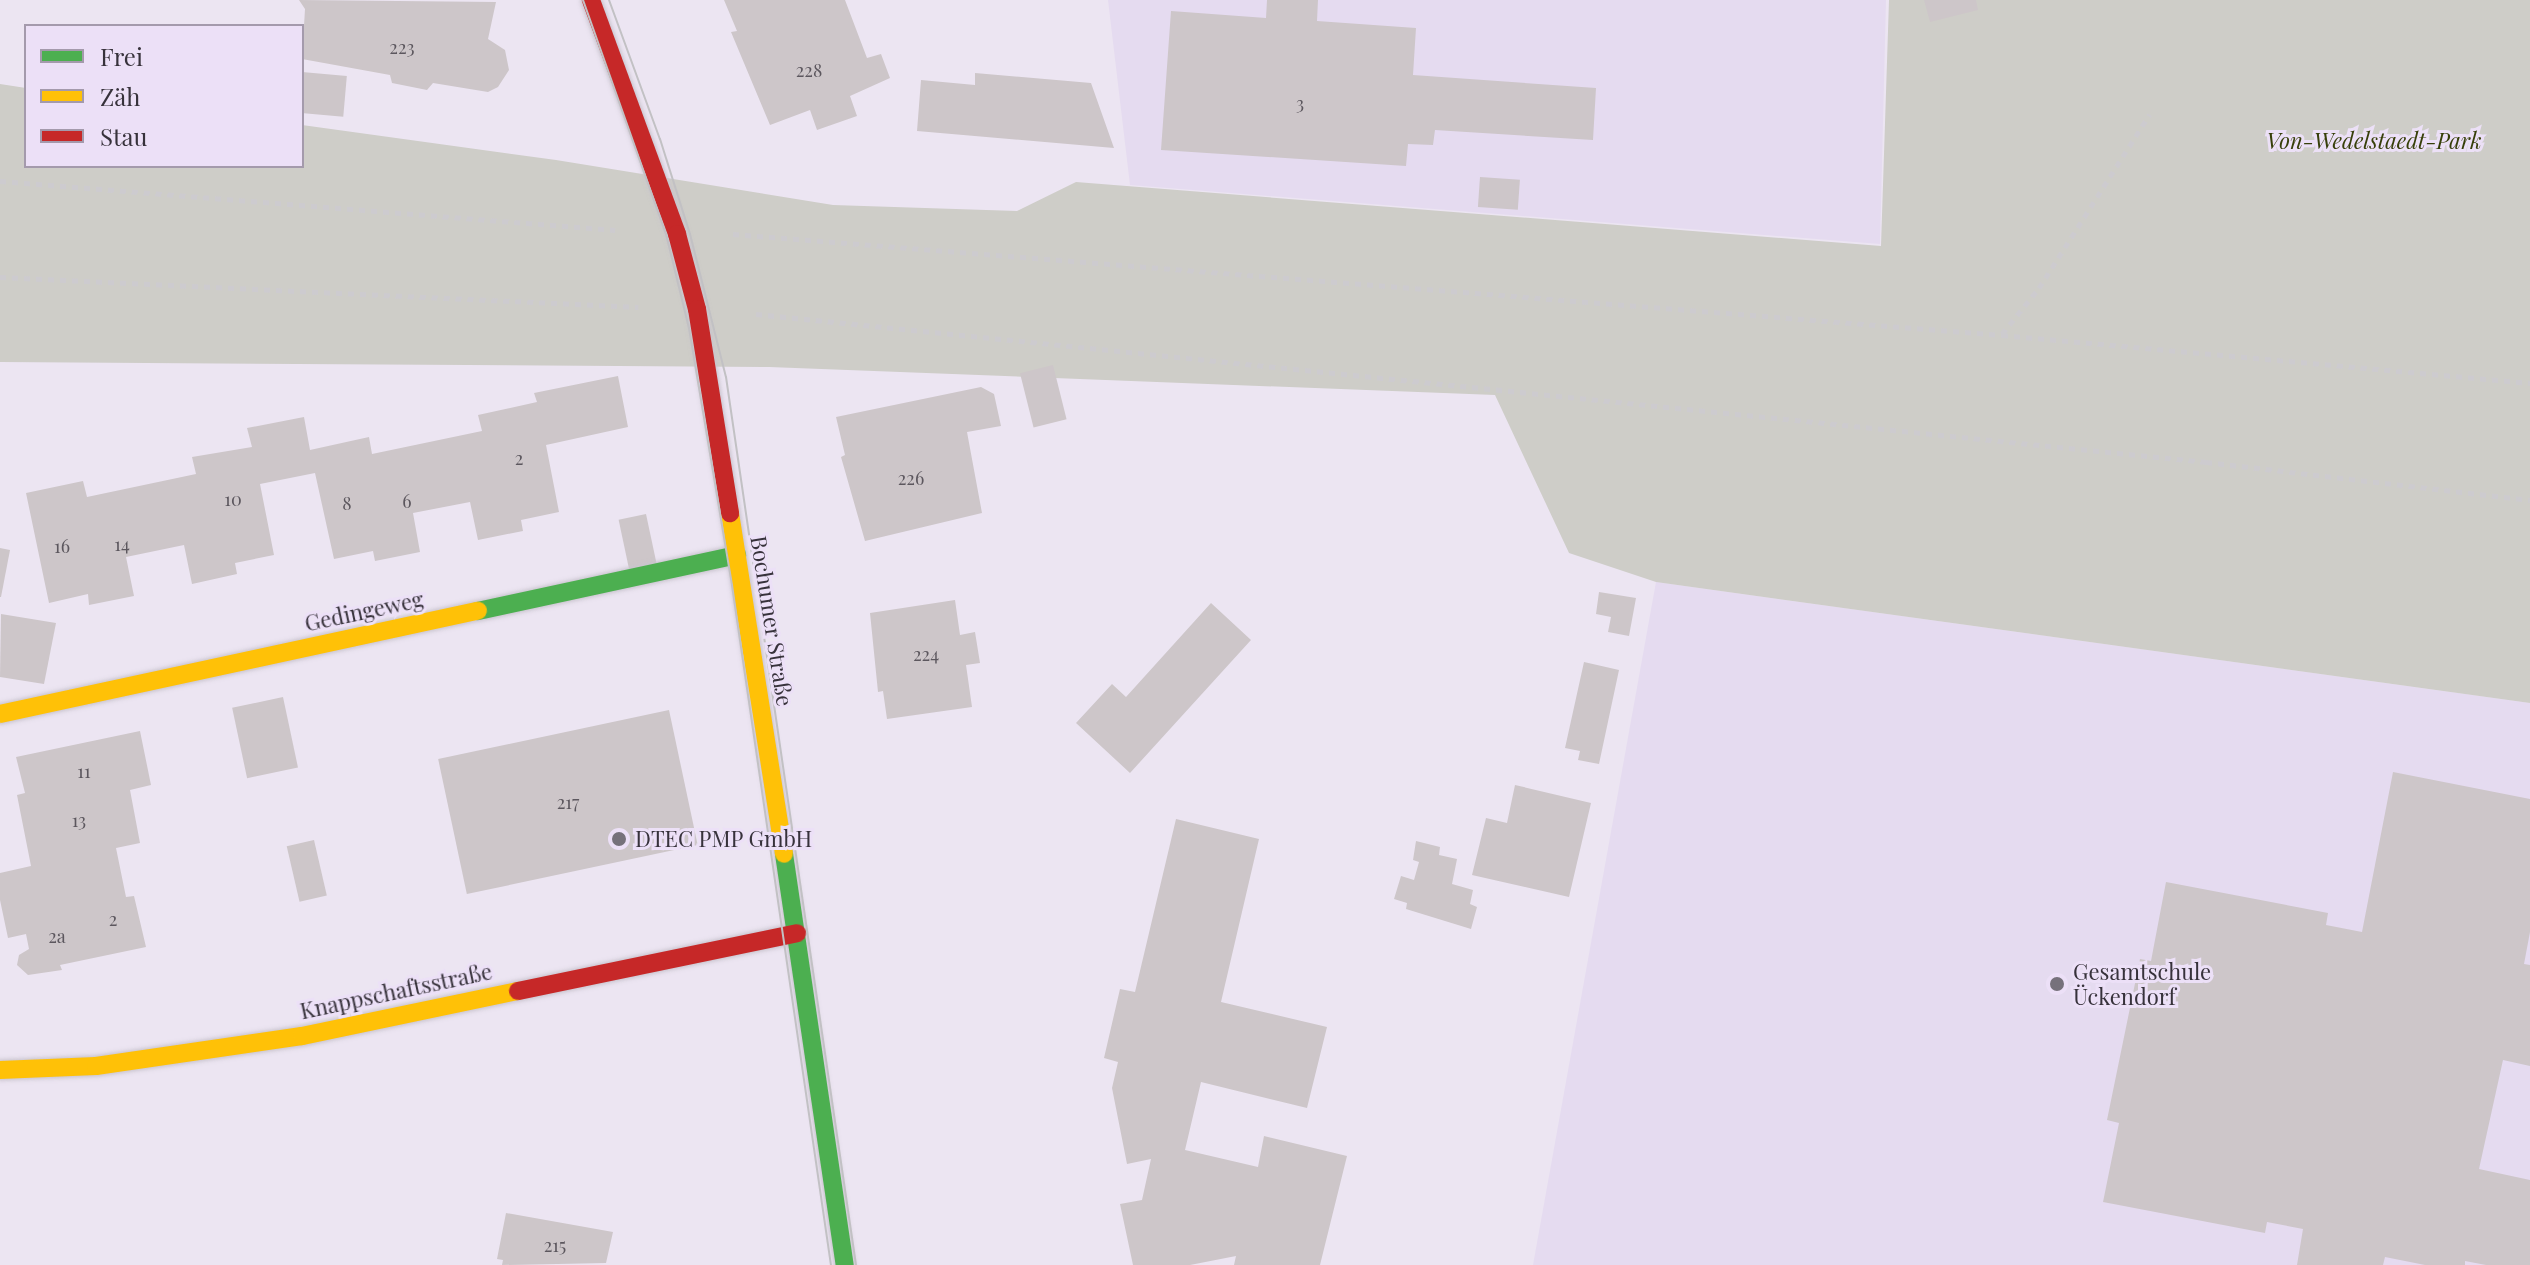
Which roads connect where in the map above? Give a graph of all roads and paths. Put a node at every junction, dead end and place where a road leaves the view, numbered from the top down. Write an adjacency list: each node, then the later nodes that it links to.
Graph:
1 (591, 0): 4 (street, Bochumer Straße)
2 (2150, 114): 7 (path)
3 (0, 181): 4 (path)
4 (677, 234): 6 (street, Bochumer Straße); 7 (path)
5 (0, 277): 6 (path)
6 (697, 309): 9 (path); 10 (street, Bochumer Straße)
7 (2002, 335): 8 (path)
8 (2530, 383)
9 (2530, 500)
10 (737, 555): 11 (street, Gedingeweg); 12 (street, Bochumer Straße)
11 (0, 714)
12 (797, 933): 13 (street, Knappschaftsstraße); 14 (street, Bochumer Straße)
13 (0, 1070)
14 (845, 1265)

